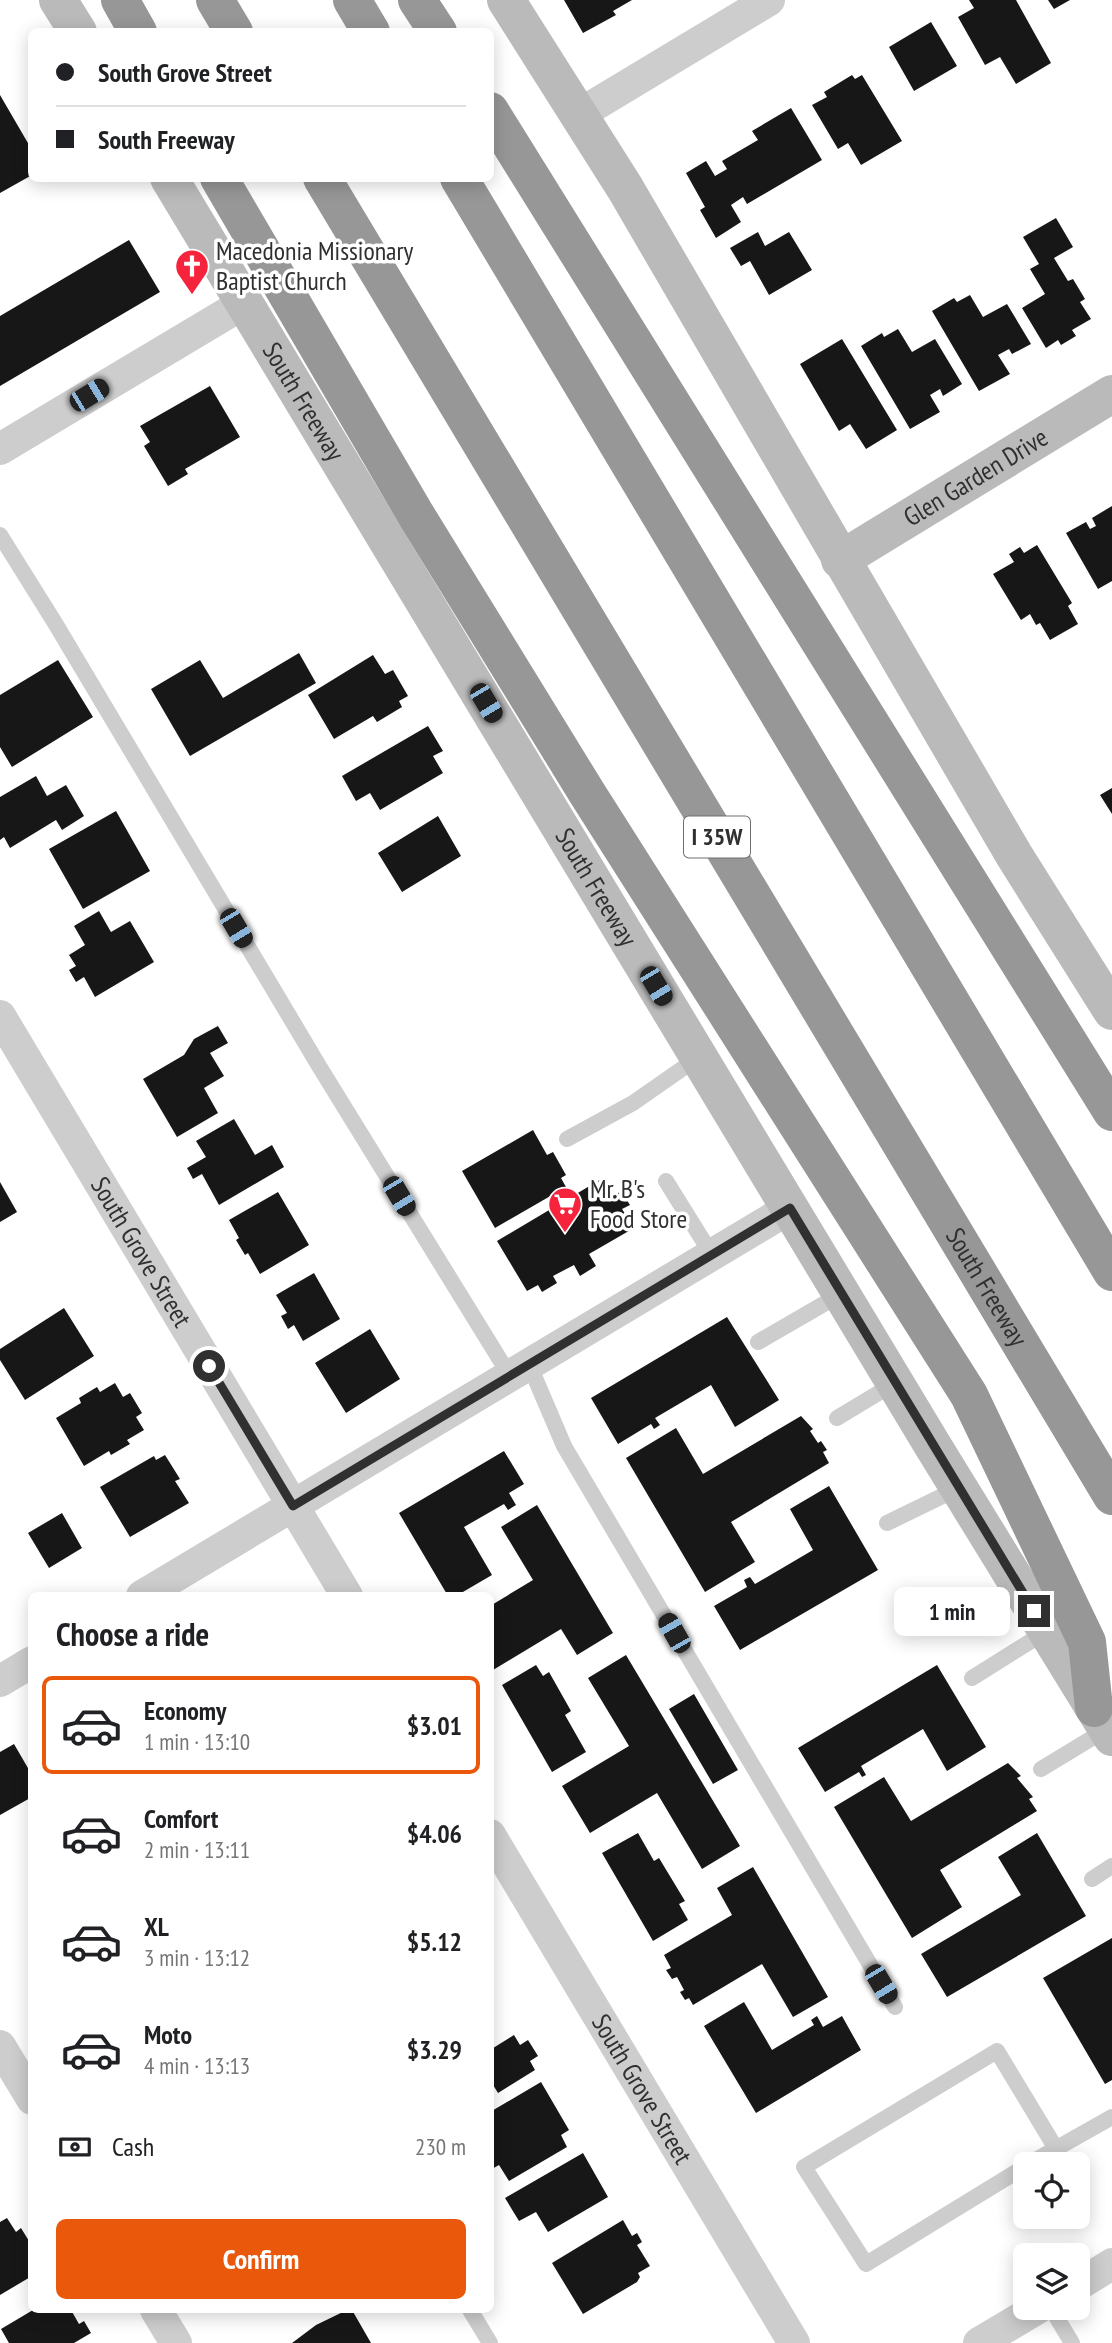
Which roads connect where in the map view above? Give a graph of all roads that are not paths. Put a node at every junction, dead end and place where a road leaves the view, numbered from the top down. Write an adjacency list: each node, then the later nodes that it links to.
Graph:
1 (58, 0): 8 (main road)
2 (120, 0): 9 (highway)
3 (215, 0): 10 (highway)
4 (352, 0): 11 (highway)
5 (417, 0): 12 (highway)
6 (506, 0): 13 (main road)
7 (769, 0): 13 (street)
8 (76, 28)
9 (136, 28)
10 (232, 28)
11 (369, 28)
12 (435, 28)
13 (579, 115): 23 (main road)
14 (494, 117): 27 (highway)
15 (171, 182): 19 (main road, South Freeway)
16 (221, 182): 48 (highway)
17 (324, 182): 39 (highway, South Freeway / I 35W)
18 (461, 182): 32 (highway)
19 (246, 302): 21 (street); 26 (main road, South Freeway)
20 (1112, 394): 23 (main road, Glen Garden Drive)
21 (0, 449)
22 (0, 536): 35 (lane)
23 (840, 560): 24 (main road)
24 (1110, 1005)
25 (0, 1016): 40 (street, South Grove Street)
26 (699, 1057): 28 (lane); 30 (main road, South Freeway)
27 (1112, 1112)
28 (567, 1139)
29 (666, 1181): 31 (lane)
30 (790, 1208): 31 (street); 33 (main road, South Freeway)
31 (712, 1255): 35 (street)
32 (1112, 1272)
33 (841, 1294): 34 (lane); 36 (main road, South Freeway)
34 (758, 1342)
35 (520, 1370): 40 (street); 53 (lane)
36 (895, 1383): 37 (lane); 38 (main road, South Freeway)
37 (837, 1419)
38 (959, 1488): 41 (lane); 44 (main road, South Freeway)
39 (1112, 1496)
40 (293, 1506): 42 (street); 43 (street, South Grove Street)
41 (887, 1523)
42 (149, 1592)
43 (345, 1592)
44 (1047, 1631): 46 (lane); 48 (main road, South Freeway)
45 (28, 1664): 47 (street)
46 (972, 1678)
47 (0, 1681)
48 (1105, 1725): 49 (lane)
49 (1041, 1769)
50 (494, 1842): 68 (street, South Grove Street)
51 (1112, 1866): 52 (lane)
52 (1092, 1879)
53 (895, 2007)
54 (0, 2046): 55 (street)
55 (28, 2092)
56 (1112, 2117): 57 (lane)
57 (1055, 2147): 58 (lane); 59 (lane)
58 (1047, 2152)
59 (1013, 2173)
60 (1112, 2264): 61 (street)
61 (1090, 2278)
62 (158, 2313): 66 (street)
63 (472, 2313): 67 (lane)
64 (1018, 2320): 69 (street)
65 (1058, 2320): 70 (lane)
66 (176, 2343)
67 (490, 2343)
68 (794, 2343)
69 (979, 2343)
70 (1072, 2343)

